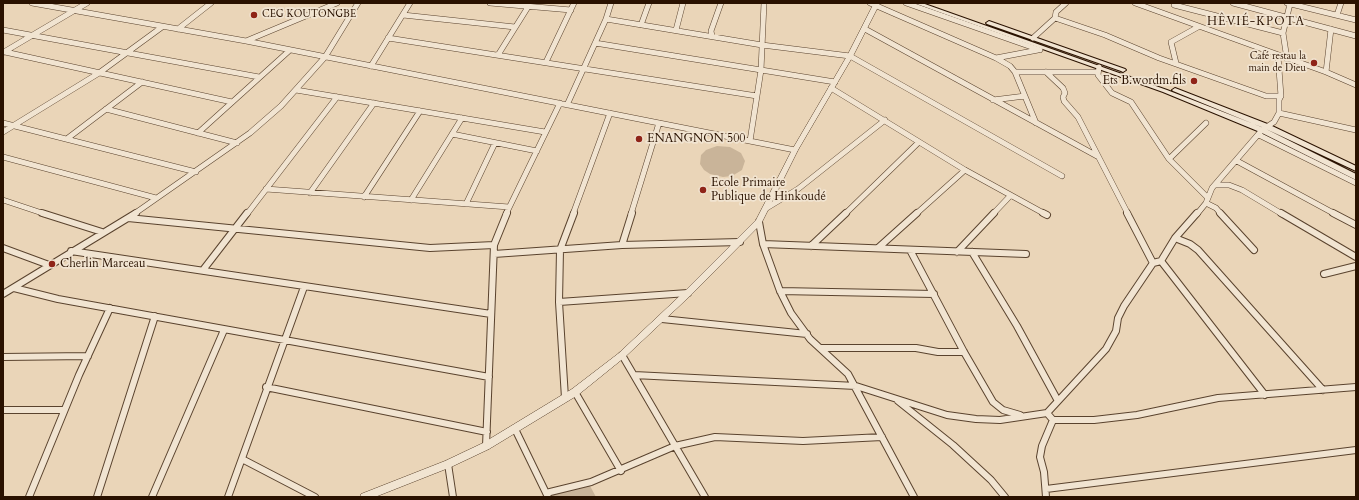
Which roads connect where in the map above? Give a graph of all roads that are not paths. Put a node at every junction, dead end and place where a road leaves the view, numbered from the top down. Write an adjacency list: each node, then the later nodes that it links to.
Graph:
1 (32, 3): 27 (street)
2 (87, 3): 27 (street)
3 (202, 3): 22 (street)
4 (337, 3): 50 (street)
5 (358, 3): 59 (street)
6 (410, 3): 28 (street)
7 (490, 3): 25 (street)
8 (574, 3): 26 (street)
9 (611, 3): 33 (street)
10 (649, 3): 35 (street)
11 (683, 3): 43 (street)
12 (721, 3): 46 (street)
13 (764, 3): 52 (street)
14 (906, 3): 60 (street)
15 (917, 3): 67 (main road)
16 (930, 3): 49 (main road)
17 (1066, 3): 32 (street)
18 (1135, 3): 30 (street)
19 (1233, 3): 31 (street)
20 (1288, 3): 29 (street); 31 (street)
21 (1341, 3): 29 (street)
22 (210, 4): 39 (street)
23 (874, 4): 40 (street); 60 (street)
24 (1174, 4): 30 (street); 44 (street)
25 (528, 7): 26 (street); 37 (street)
26 (571, 10): 62 (street)
27 (72, 11): 36 (street); 45 (street)
28 (403, 15): 37 (street); 48 (street)
29 (1337, 15): 34 (street)
30 (1168, 16): 38 (street)
31 (1288, 17): 41 (street); 44 (street)
32 (1055, 18): 49 (street); 63 (street)
33 (606, 19): 35 (street); 51 (street)
34 (1356, 20)
35 (641, 25): 43 (street)
36 (162, 27): 39 (street); 55 (street)
37 (515, 27): 56 (street)
38 (1198, 27): 58 (street); 63 (street)
39 (178, 29): 50 (street)
40 (865, 29): 57 (street); 82 (street)
41 (1331, 29): 47 (street); 70 (street)
42 (3, 30): 45 (street)
43 (676, 30): 46 (street)
44 (1283, 33): 61 (street)
45 (35, 34): 54 (street); 55 (street)
46 (712, 36): 52 (street)
47 (1356, 36)
48 (388, 38): 56 (street); 64 (street)
49 (1033, 38): 100 (main road)
50 (246, 41): 53 (street)
51 (595, 43): 65 (street); 66 (street)
52 (762, 45): 57 (street); 66 (street)
53 (290, 50): 59 (street); 72 (street)
54 (4, 52): 71 (street)
55 (126, 54): 71 (street); 72 (street)
56 (498, 55): 62 (street)
57 (850, 56): 74 (street); 119 (street)
58 (1278, 56): 61 (street); 80 (street)
59 (325, 57): 64 (street); 76 (street)
60 (996, 58): 68 (street)
61 (1287, 59): 70 (street)
62 (546, 62): 65 (street)
63 (1176, 63): 79 (street)
64 (371, 66): 85 (street)
65 (583, 69): 77 (street); 86 (street)
66 (761, 70): 74 (street); 77 (street)
67 (1098, 70): 69 (street); 100 (main road); 114 (street)
68 (1015, 72): 69 (street); 78 (street)
69 (1046, 72): 113 (street)
70 (1326, 72): 75 (street)
71 (99, 73): 73 (street); 98 (street)
72 (259, 77): 83 (street)
73 (142, 82): 83 (street); 88 (street)
74 (833, 85): 93 (street); 110 (street)
75 (1356, 85)
76 (296, 90): 81 (street); 108 (street)
77 (757, 96): 106 (street)
78 (1025, 96): 82 (street); 97 (street)
79 (1266, 96): 80 (street); 87 (street)
80 (1281, 96): 87 (street)
81 (337, 97): 84 (street); 123 (street)
82 (993, 100): 97 (street)
83 (232, 102): 103 (street)
84 (374, 103): 89 (street); 124 (street)
85 (560, 104): 86 (street); 102 (street)
86 (567, 105): 90 (street)
87 (1278, 106): 91 (street)
88 (106, 109): 103 (street); 105 (street)
89 (420, 111): 92 (street); 126 (street)
90 (610, 113): 96 (street); 148 (street)
91 (1279, 113): 99 (street); 100 (street)
92 (462, 118): 102 (street); 104 (street)
93 (885, 120): 107 (street); 133 (street)
94 (1206, 122): 114 (street)
95 (3, 123): 98 (street)
96 (659, 123): 106 (street); 144 (street)
97 (1036, 123): 113 (street)
98 (14, 126): 101 (street); 105 (street)
99 (1356, 130)
100 (1263, 131): 115 (street); 116 (main road); 120 (main road); 121 (street)
101 (3, 132)
102 (546, 132): 111 (street)
103 (198, 133): 108 (street)
104 (452, 134): 109 (street); 129 (street)
105 (68, 138): 118 (street)
106 (750, 141): 110 (street)
107 (919, 142): 117 (street); 145 (street)
108 (236, 143): 118 (street)
109 (495, 143): 111 (street); 131 (street)
110 (795, 150): 133 (street)
111 (537, 151): 132 (street)
112 (3, 156): 127 (street)
113 (1098, 156): 158 (street)
114 (1169, 159): 130 (street)
115 (1237, 160): 122 (street); 137 (street)
116 (1356, 169)
117 (965, 170): 125 (street); 147 (street)
118 (196, 172): 127 (street)
119 (1062, 176)
120 (1356, 177)
121 (1356, 183)
122 (1215, 185): 130 (street); 156 (street)
123 (266, 190): 124 (street); 138 (street)
124 (310, 193): 126 (street)
125 (1010, 196): 134 (street); 152 (street)
126 (364, 197): 129 (street)
127 (156, 198): 135 (street)
128 (3, 200): 139 (street)
129 (411, 200): 131 (street)
130 (1207, 200): 140 (street); 150 (street)
131 (466, 204): 132 (street)
132 (509, 207): 143 (street)
133 (765, 209): 136 (street)
134 (1048, 215)
135 (128, 218): 138 (street); 139 (street)
136 (758, 222): 141 (street); 142 (street)
137 (1356, 225)
138 (235, 229): 143 (street); 161 (street)
139 (102, 232): 151 (street)
140 (1174, 238): 157 (street); 187 (street)
141 (740, 242): 144 (street); 166 (street)
142 (763, 244): 145 (street); 165 (street)
143 (494, 245): 154 (street)
144 (622, 245): 148 (street)
145 (811, 246): 147 (street)
146 (3, 248): 159 (street)
147 (878, 248): 149 (street)
148 (560, 250): 154 (street); 169 (street)
149 (910, 250): 152 (street); 168 (street)
150 (1254, 250)
151 (71, 251): 159 (street); 161 (street)
152 (957, 252): 153 (street)
153 (972, 252): 155 (street); 192 (street)
154 (494, 254): 171 (street)
155 (1026, 254)
156 (1356, 257)
157 (1161, 261): 158 (street); 189 (street)
158 (1153, 263): 192 (street)
159 (49, 265): 164 (street)
160 (1356, 266): 162 (street)
161 (203, 270): 163 (street)
162 (1324, 274)
163 (304, 287): 171 (street); 176 (street)
164 (14, 288): 167 (street); 170 (street)
165 (780, 291): 168 (street); 175 (street)
166 (688, 293): 169 (street); 173 (street)
167 (3, 294)
168 (934, 294): 178 (street)
169 (559, 302): 190 (street)
170 (110, 308): 172 (street); 180 (street)
171 (491, 314): 183 (street)
172 (155, 316): 174 (street); 210 (street)
173 (662, 319): 175 (street); 179 (street)
174 (224, 330): 176 (street); 211 (street)
175 (807, 334): 177 (street)
176 (284, 340): 183 (street); 185 (street)
177 (821, 348): 178 (street); 184 (street)
178 (964, 352): 196 (street)
179 (622, 355): 182 (street); 188 (street)
180 (88, 356): 181 (street); 194 (street)
181 (3, 357)
182 (634, 375): 184 (street); 202 (street)
183 (489, 377): 199 (street)
184 (856, 386): 191 (street); 200 (street)
185 (266, 387): 199 (street); 204 (street)
186 (1356, 387): 187 (street)
187 (1323, 390): 189 (street)
188 (575, 392): 190 (street); 206 (street)
189 (1266, 395): 197 (street)
190 (565, 398): 198 (street)
191 (894, 398): 196 (street); 218 (street)
192 (1058, 401): 195 (street)
193 (3, 410): 194 (street)
194 (64, 410): 209 (street)
195 (1047, 413): 196 (street); 197 (street)
196 (1022, 416)
197 (1053, 420): 207 (street)
198 (515, 429): 201 (street); 208 (street)
199 (487, 432): 201 (street)
200 (882, 437): 202 (street); 217 (street)
201 (486, 446): 205 (street)
202 (676, 446): 206 (street); 216 (street)
203 (1356, 450): 207 (street)
204 (242, 459): 212 (street); 213 (street)
205 (448, 464): 214 (street); 215 (street)
206 (622, 471): 208 (street)
207 (1046, 493)
208 (547, 495)
209 (29, 497)
210 (97, 497)
211 (152, 497)
212 (228, 497)
213 (315, 497)
214 (364, 497)
215 (453, 497)
216 (705, 497)
217 (914, 497)
218 (1005, 497)

